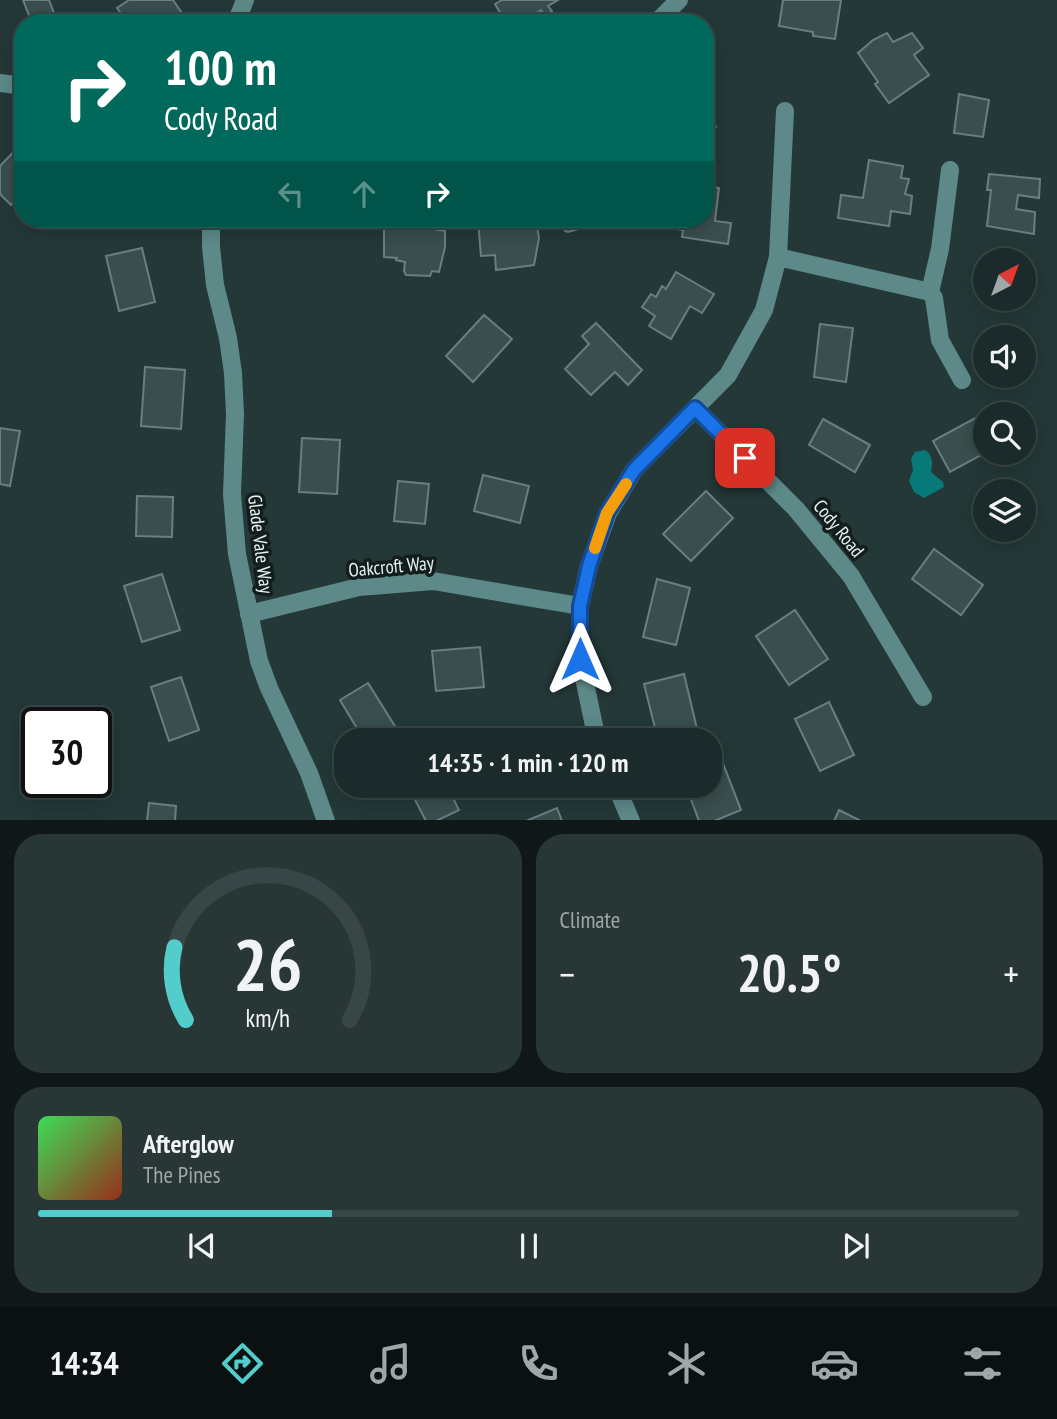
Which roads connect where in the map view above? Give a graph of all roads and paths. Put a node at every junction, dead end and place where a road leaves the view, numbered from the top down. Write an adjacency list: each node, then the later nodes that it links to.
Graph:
1 (678, 0): 2 (street)
2 (665, 14)
3 (785, 111): 6 (street)
4 (950, 170): 7 (street)
5 (211, 228): 11 (street, Glade Vale Way)
6 (778, 257): 7 (street); 9 (street)
7 (930, 292): 8 (street)
8 (962, 380)
9 (695, 408): 10 (street); 12 (street, Cody Road)
10 (580, 606): 11 (street, Oakcroft Way); 13 (street)
11 (249, 614): 15 (street, Glade Vale Way)
12 (923, 697)
13 (594, 728)
14 (621, 798): 16 (street)
15 (326, 820)
16 (631, 820)

